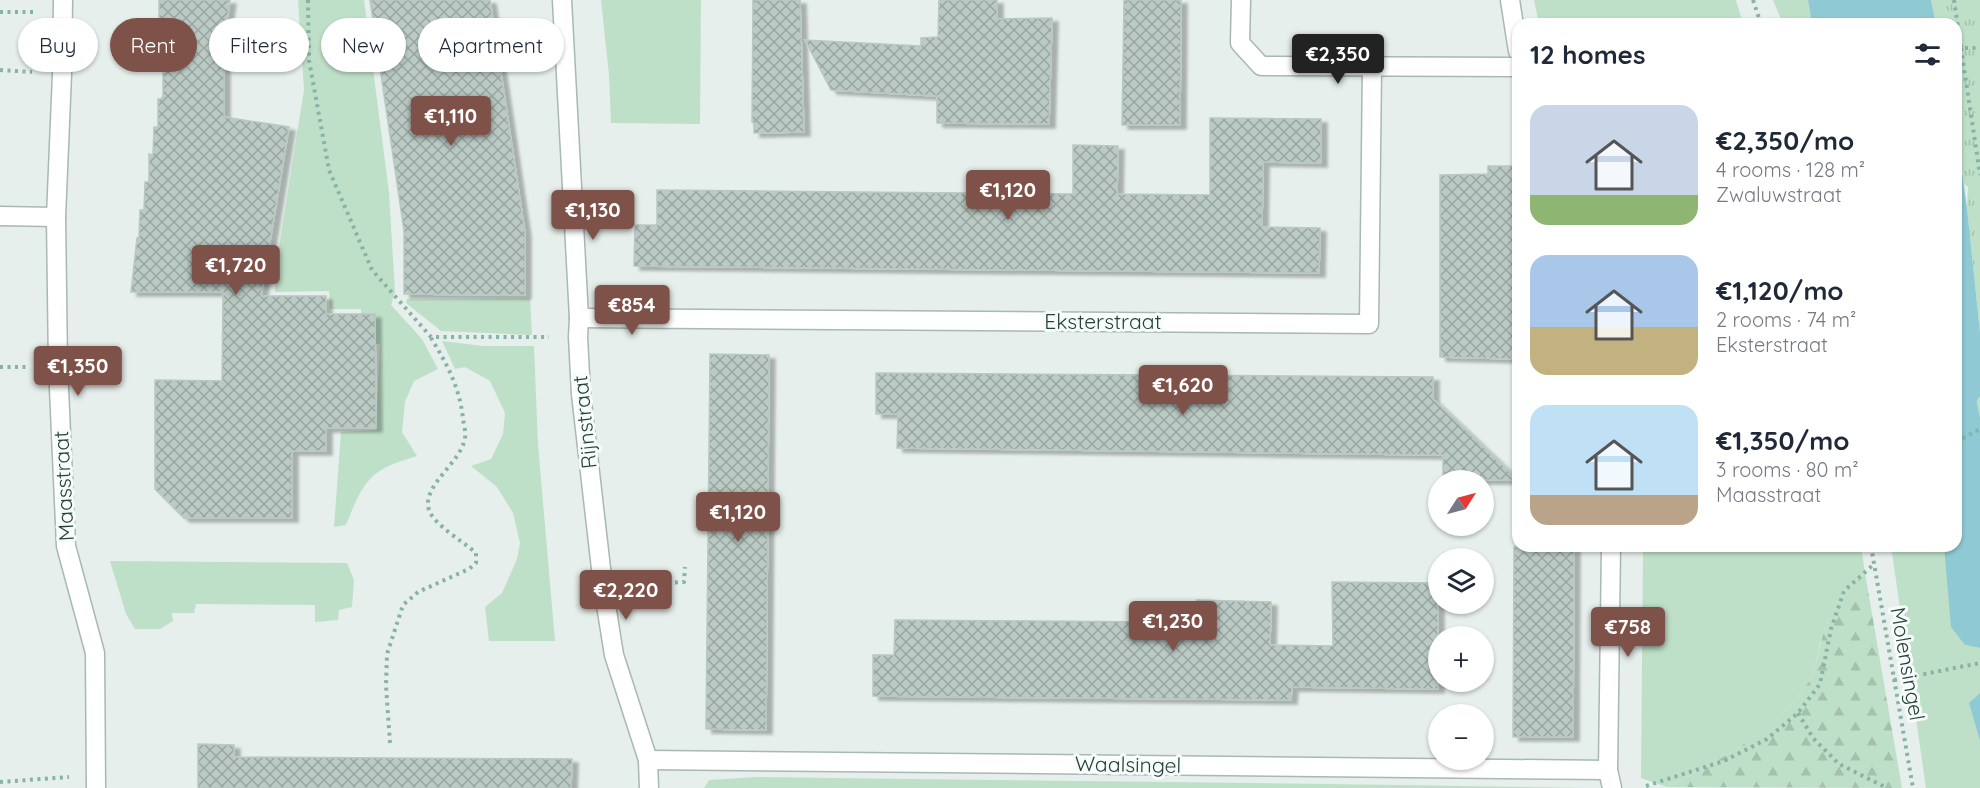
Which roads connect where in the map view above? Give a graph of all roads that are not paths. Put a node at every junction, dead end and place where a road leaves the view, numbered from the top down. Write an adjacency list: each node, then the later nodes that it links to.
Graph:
1 (63, 0): 9 (street, Maasstraat)
2 (562, 0): 10 (street, Rijnstraat)
3 (1241, 0): 6 (street)
4 (1510, 0): 5 (street)
5 (1513, 18)
6 (1372, 67): 7 (street); 10 (street, Eksterstraat)
7 (1512, 67)
8 (0, 216): 9 (street)
9 (56, 218): 14 (street, Maasstraat)
10 (579, 318): 12 (street, Rijnstraat)
11 (1611, 552): 13 (street)
12 (648, 760): 13 (street, Waalsingel); 15 (street, Rijnstraat)
13 (1610, 779)
14 (96, 781)
15 (649, 788)

